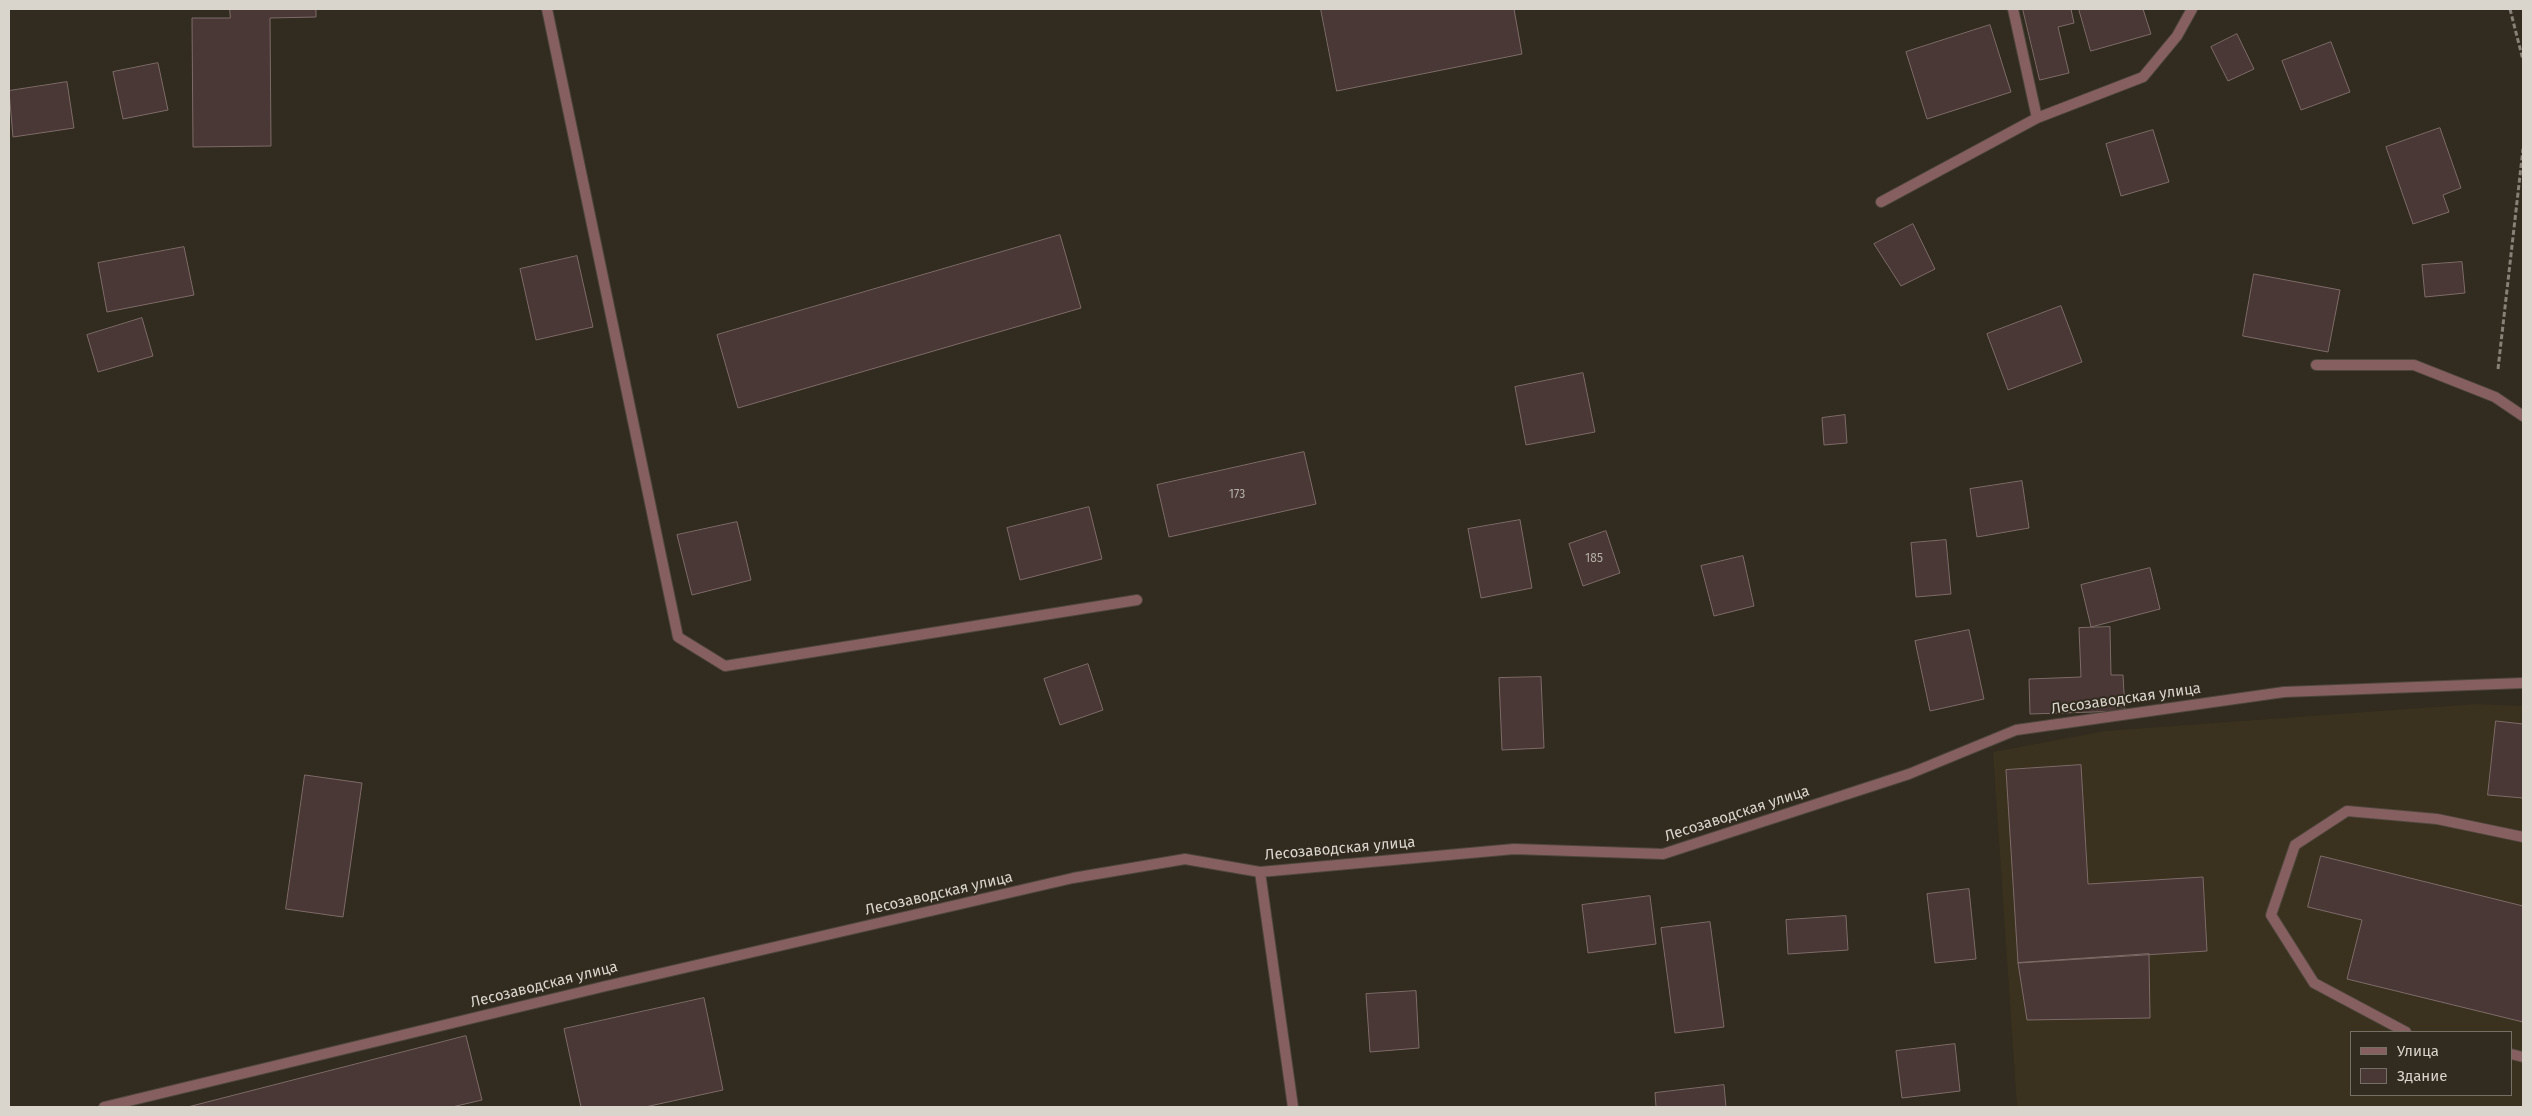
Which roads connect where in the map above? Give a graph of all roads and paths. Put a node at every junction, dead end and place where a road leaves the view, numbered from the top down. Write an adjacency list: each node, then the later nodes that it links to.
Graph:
1 (547, 9): 12 (street)
2 (2013, 9): 6 (street)
3 (2192, 9): 6 (street)
4 (2510, 9): 5 (path)
5 (2523, 60)
6 (2037, 118): 8 (street)
7 (2523, 149): 10 (path)
8 (1880, 202)
9 (2316, 365): 10 (street)
10 (2495, 397): 11 (street)
11 (2523, 416)
12 (1137, 600)
13 (2523, 683): 15 (street, Лесозаводская улица)
14 (2523, 837): 16 (street)
15 (1260, 872): 17 (street, Лесозаводская улица); 18 (street)
16 (2404, 1031)
17 (104, 1107)
18 (1293, 1107)

